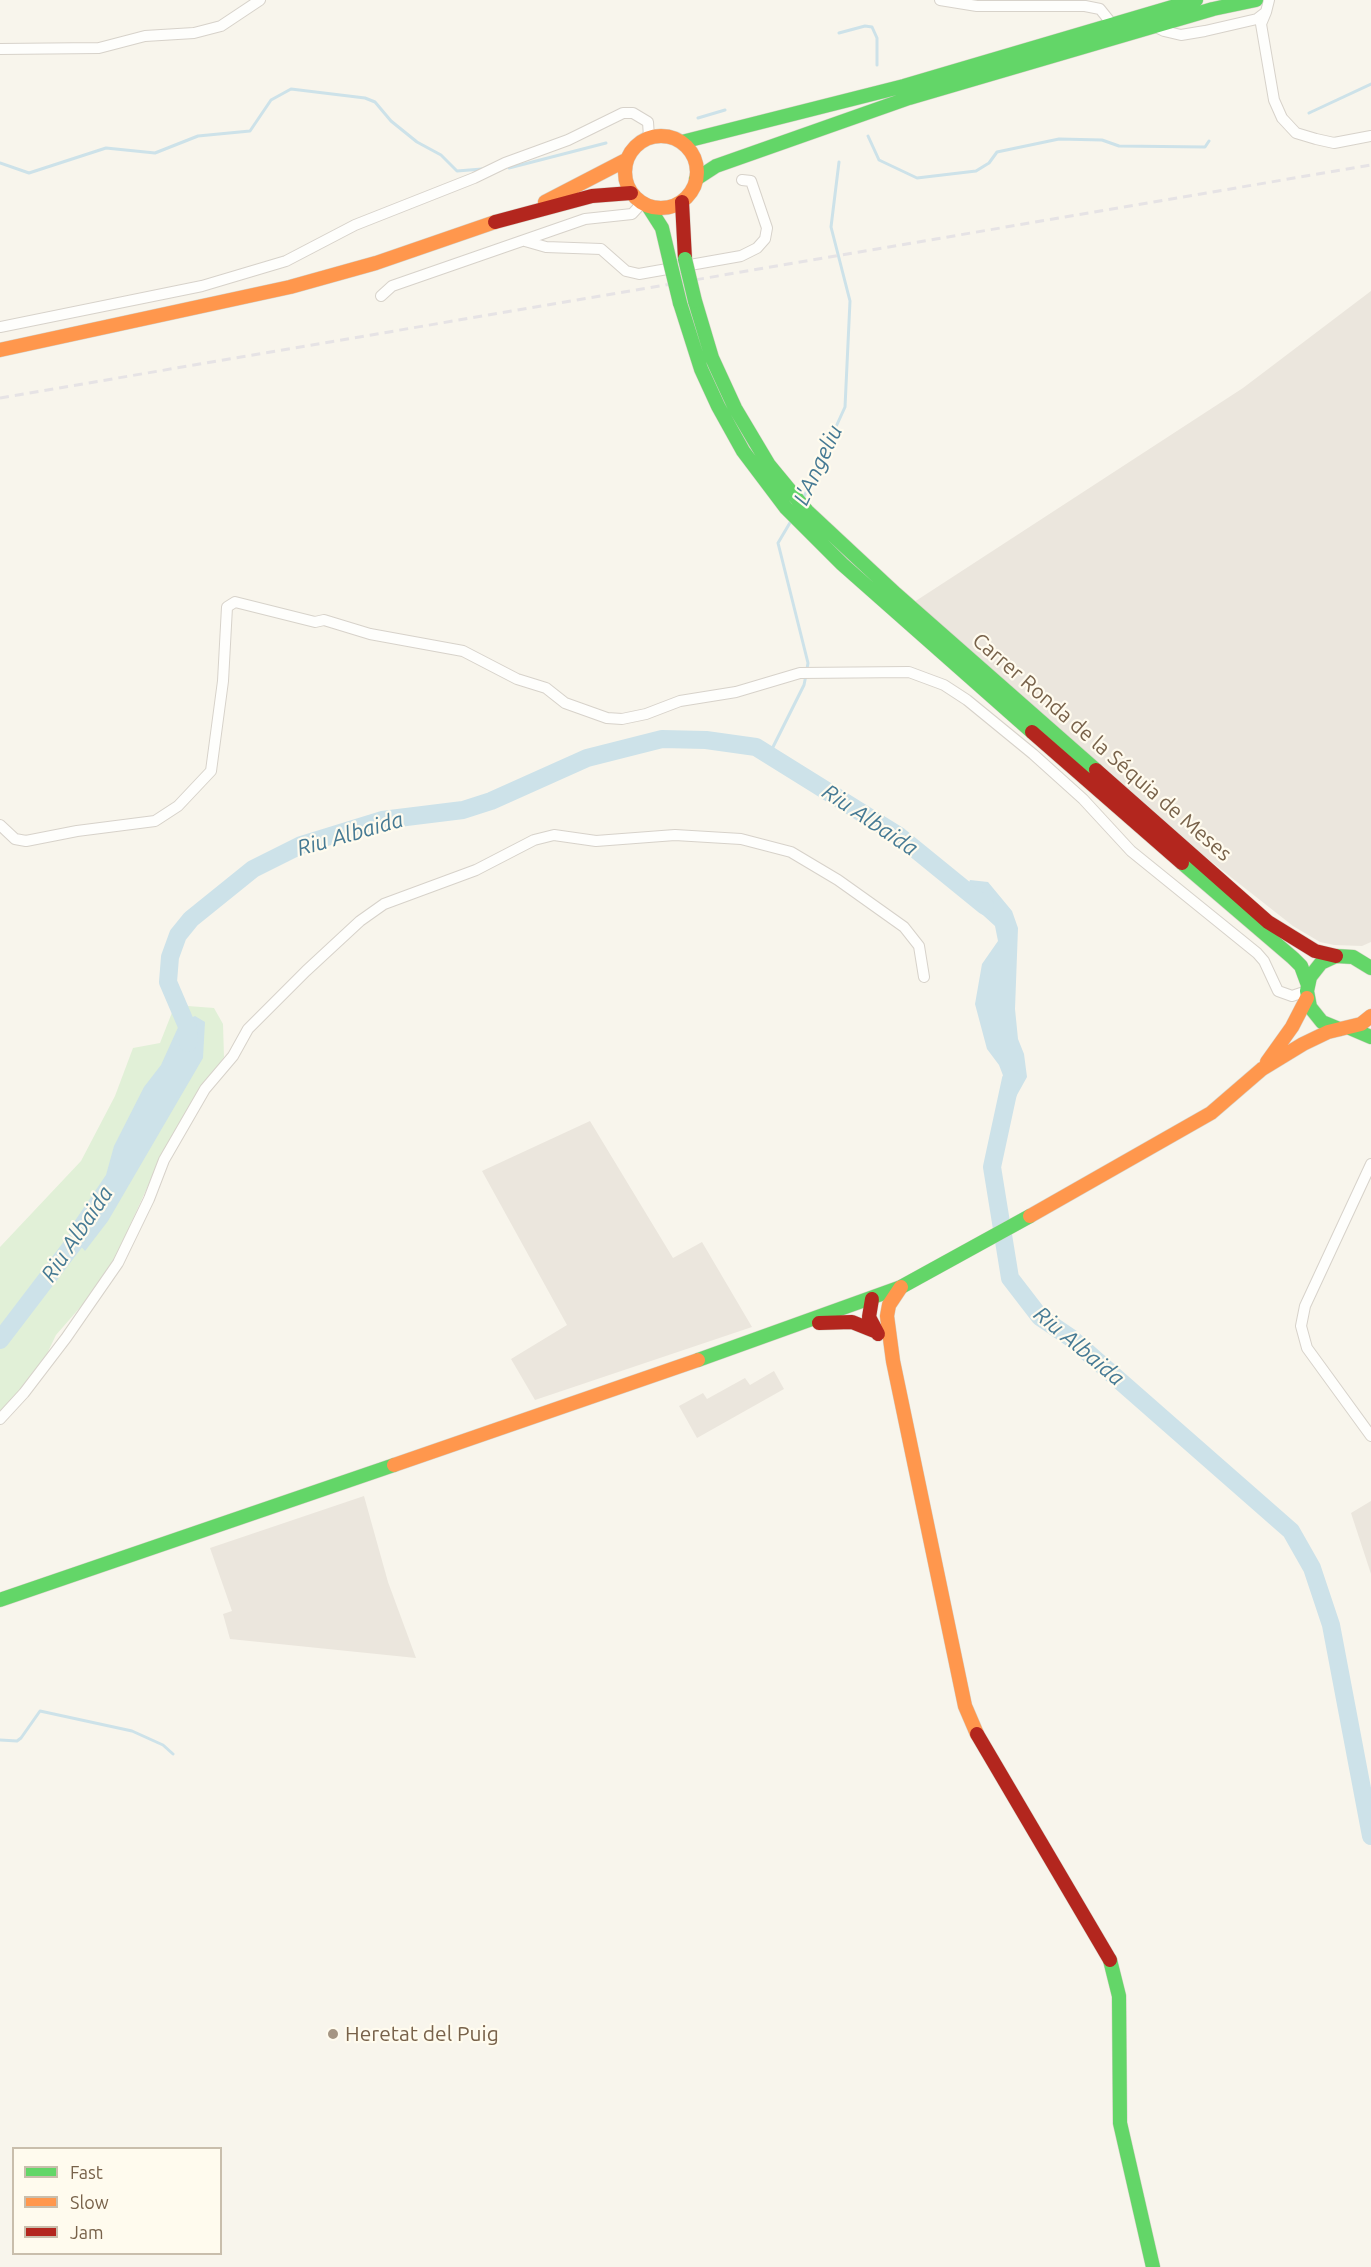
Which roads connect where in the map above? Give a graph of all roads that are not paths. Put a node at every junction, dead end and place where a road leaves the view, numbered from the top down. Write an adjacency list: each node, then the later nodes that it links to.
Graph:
1 (260, 0): 9 (street)
2 (940, 0): 7 (street)
3 (1196, 0): 7 (main road)
4 (1256, 0): 8 (main road)
5 (1269, 0): 6 (street)
6 (1266, 12): 8 (street); 10 (street)
7 (1112, 24): 12 (main road)
8 (1154, 26): 14 (main road)
9 (0, 49)
10 (1371, 136)
11 (649, 137): 12 (main road); 13 (main road); 22 (street)
12 (682, 142): 14 (main road)
13 (626, 160): 16 (main road); 19 (main road)
14 (696, 179): 17 (main road)
15 (742, 180): 20 (street)
16 (631, 193): 18 (main road); 19 (main road)
17 (682, 202): 18 (main road); 26 (main road, Carrer Ronda de la Séquia de Meses, bridge)
18 (645, 205): 20 (street); 30 (main road, Carrer Ronda de la Séquia de Meses, bridge)
19 (519, 214): 23 (main road)
20 (525, 241): 21 (street)
21 (381, 296)
22 (0, 327)
23 (0, 350)
24 (0, 825): 30 (street)
25 (1371, 951): 27 (main road)
26 (1336, 956): 27 (main road, Carrer Ronda de la Séquia de Meses); 30 (main road)
27 (1353, 957): 28 (main road)
28 (1371, 968)
29 (924, 977): 42 (street)
30 (1307, 991): 32 (main road, Carrer Ronda de la Séquia de Meses); 34 (main road)
31 (1371, 1016): 32 (main road)
32 (1345, 1028): 33 (main road); 34 (main road)
33 (1371, 1037)
34 (1262, 1069): 36 (main road)
35 (1371, 1164): 43 (street)
36 (902, 1287): 37 (main road); 38 (main road)
37 (872, 1299): 38 (main road); 39 (main road); 40 (main road)
38 (887, 1316): 41 (main road)
39 (796, 1326): 40 (main road); 44 (main road)
40 (877, 1332): 41 (main road)
41 (893, 1361): 45 (main road)
42 (0, 1419)
43 (1371, 1436)
44 (0, 1600)
45 (1153, 2267)

